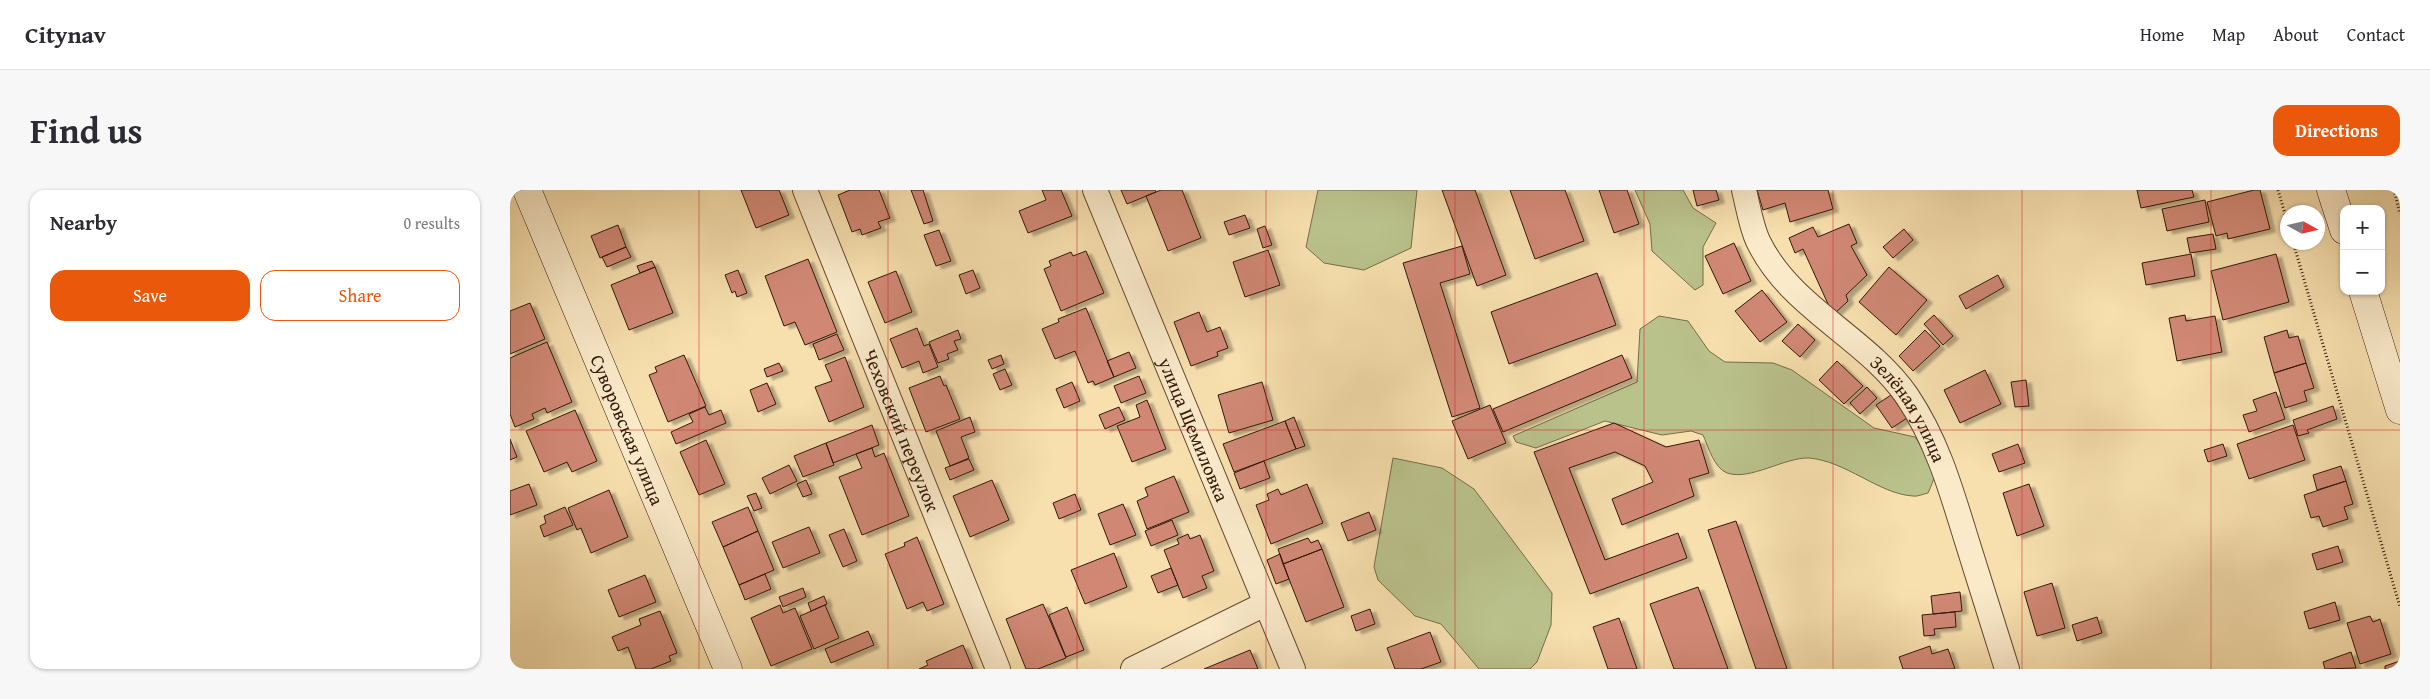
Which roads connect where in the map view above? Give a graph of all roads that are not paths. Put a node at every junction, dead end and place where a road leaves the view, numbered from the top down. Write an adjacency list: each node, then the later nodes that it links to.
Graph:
1 (527, 190): 10 (street, Суворовская улица)
2 (805, 190): 11 (street, Чеховский переулок)
3 (1095, 190): 9 (street, улица Щемиловка)
4 (1744, 190): 14 (street, Зелёная улица)
5 (2331, 190): 6 (street)
6 (2340, 218)
7 (2364, 295): 8 (street)
8 (2400, 410)
9 (1265, 604): 12 (street); 13 (street, улица Щемиловка)
10 (728, 669)
11 (998, 669)
12 (1133, 669)
13 (1292, 669)
14 (2007, 669)

